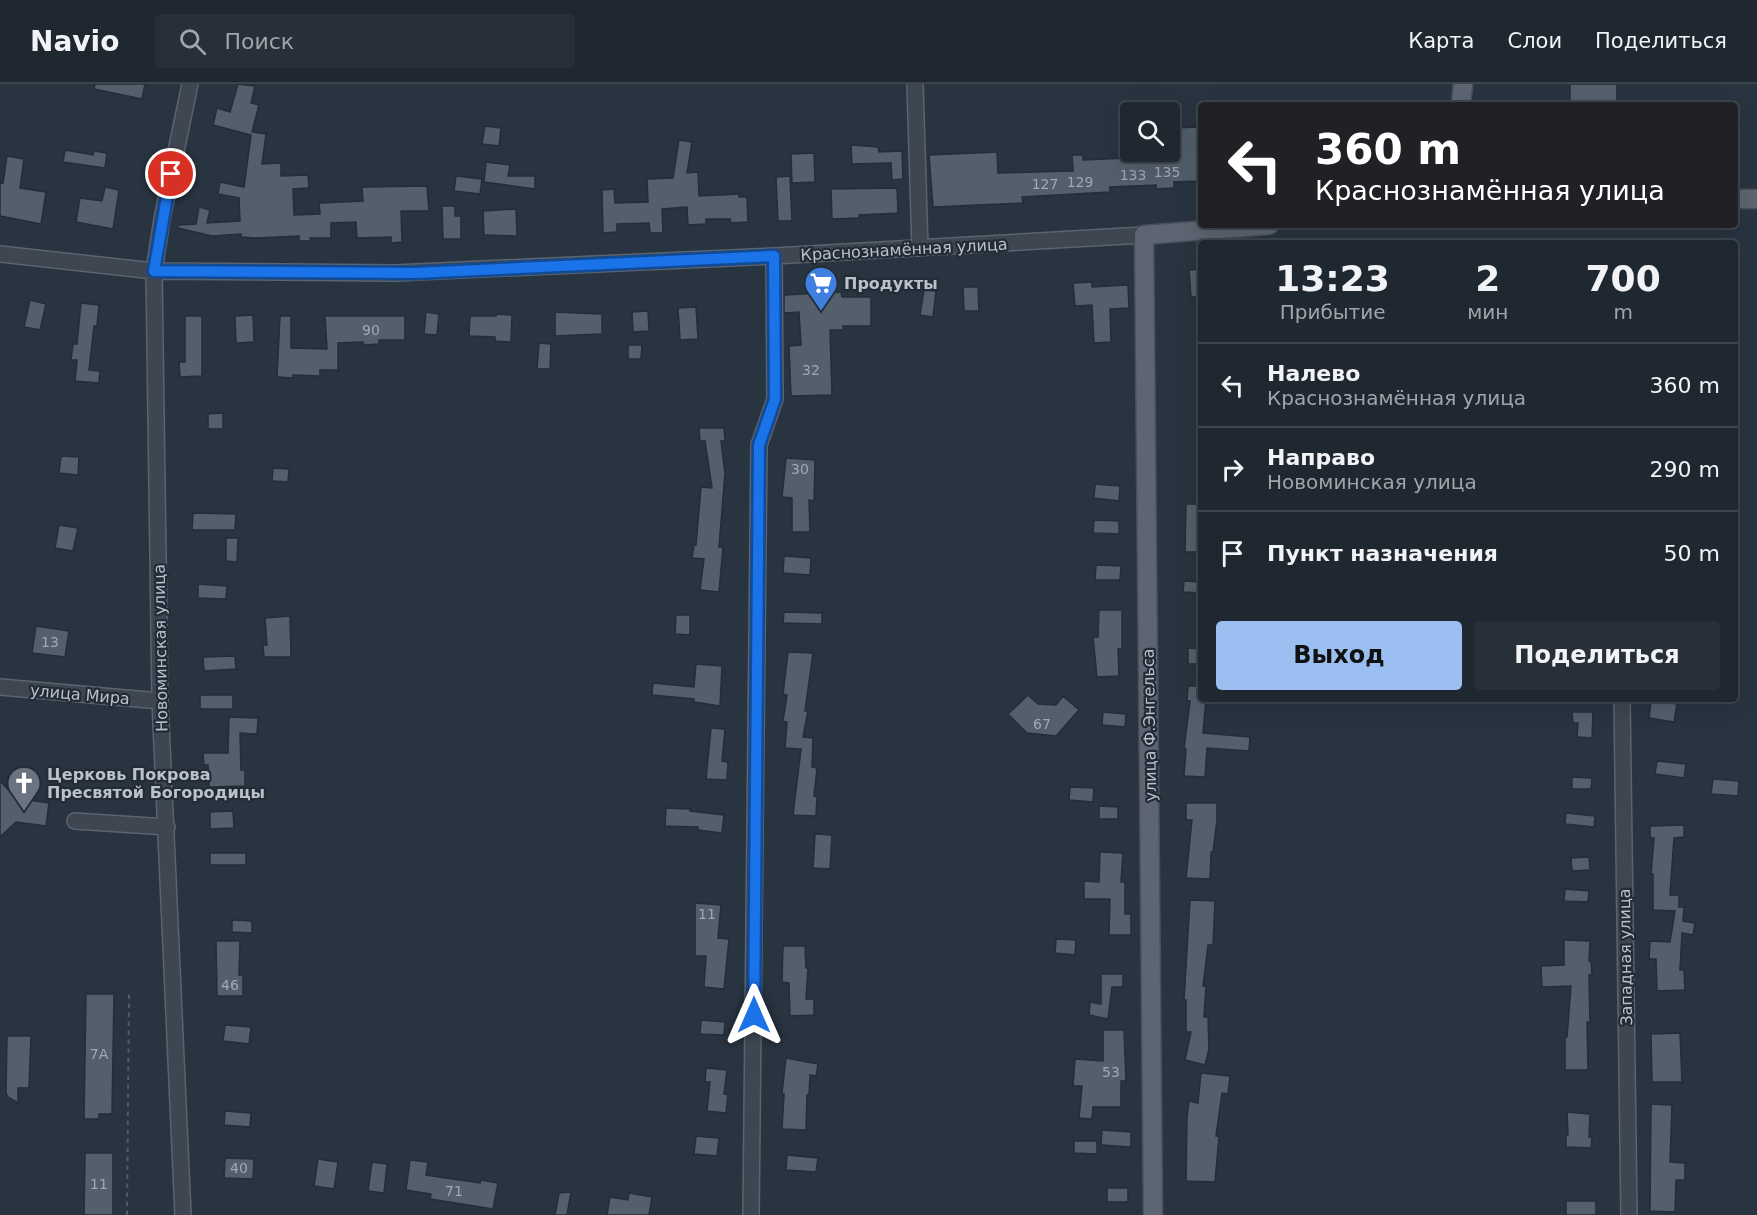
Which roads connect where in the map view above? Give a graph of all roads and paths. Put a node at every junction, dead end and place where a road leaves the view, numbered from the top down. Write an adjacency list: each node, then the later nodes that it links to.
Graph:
1 (190, 84): 12 (street, Новоминская улица)
2 (915, 84): 9 (street)
3 (1463, 84): 4 (main road)
4 (1461, 102)
5 (1757, 199): 6 (main road)
6 (1738, 200)
7 (1232, 228): 8 (main road, Краснознамённая улица)
8 (1144, 235): 9 (street, Краснознамённая улица); 22 (main road, улица Ф.Энгельса)
9 (920, 248): 11 (street, Краснознамённая улица)
10 (0, 254): 12 (street, Краснознамённая улица)
11 (774, 256): 12 (street, Краснознамённая улица); 21 (street)
12 (154, 271): 14 (street, Новоминская улица)
13 (0, 687): 14 (street, улица Мира)
14 (160, 701): 17 (street, Новоминская улица)
15 (1622, 702): 23 (street, Западная улица)
16 (75, 821): 17 (street)
17 (167, 827): 20 (street, Новоминская улица)
18 (129, 992): 19 (path)
19 (127, 1215)
20 (183, 1215)
21 (751, 1215)
22 (1153, 1215)
23 (1629, 1215)

